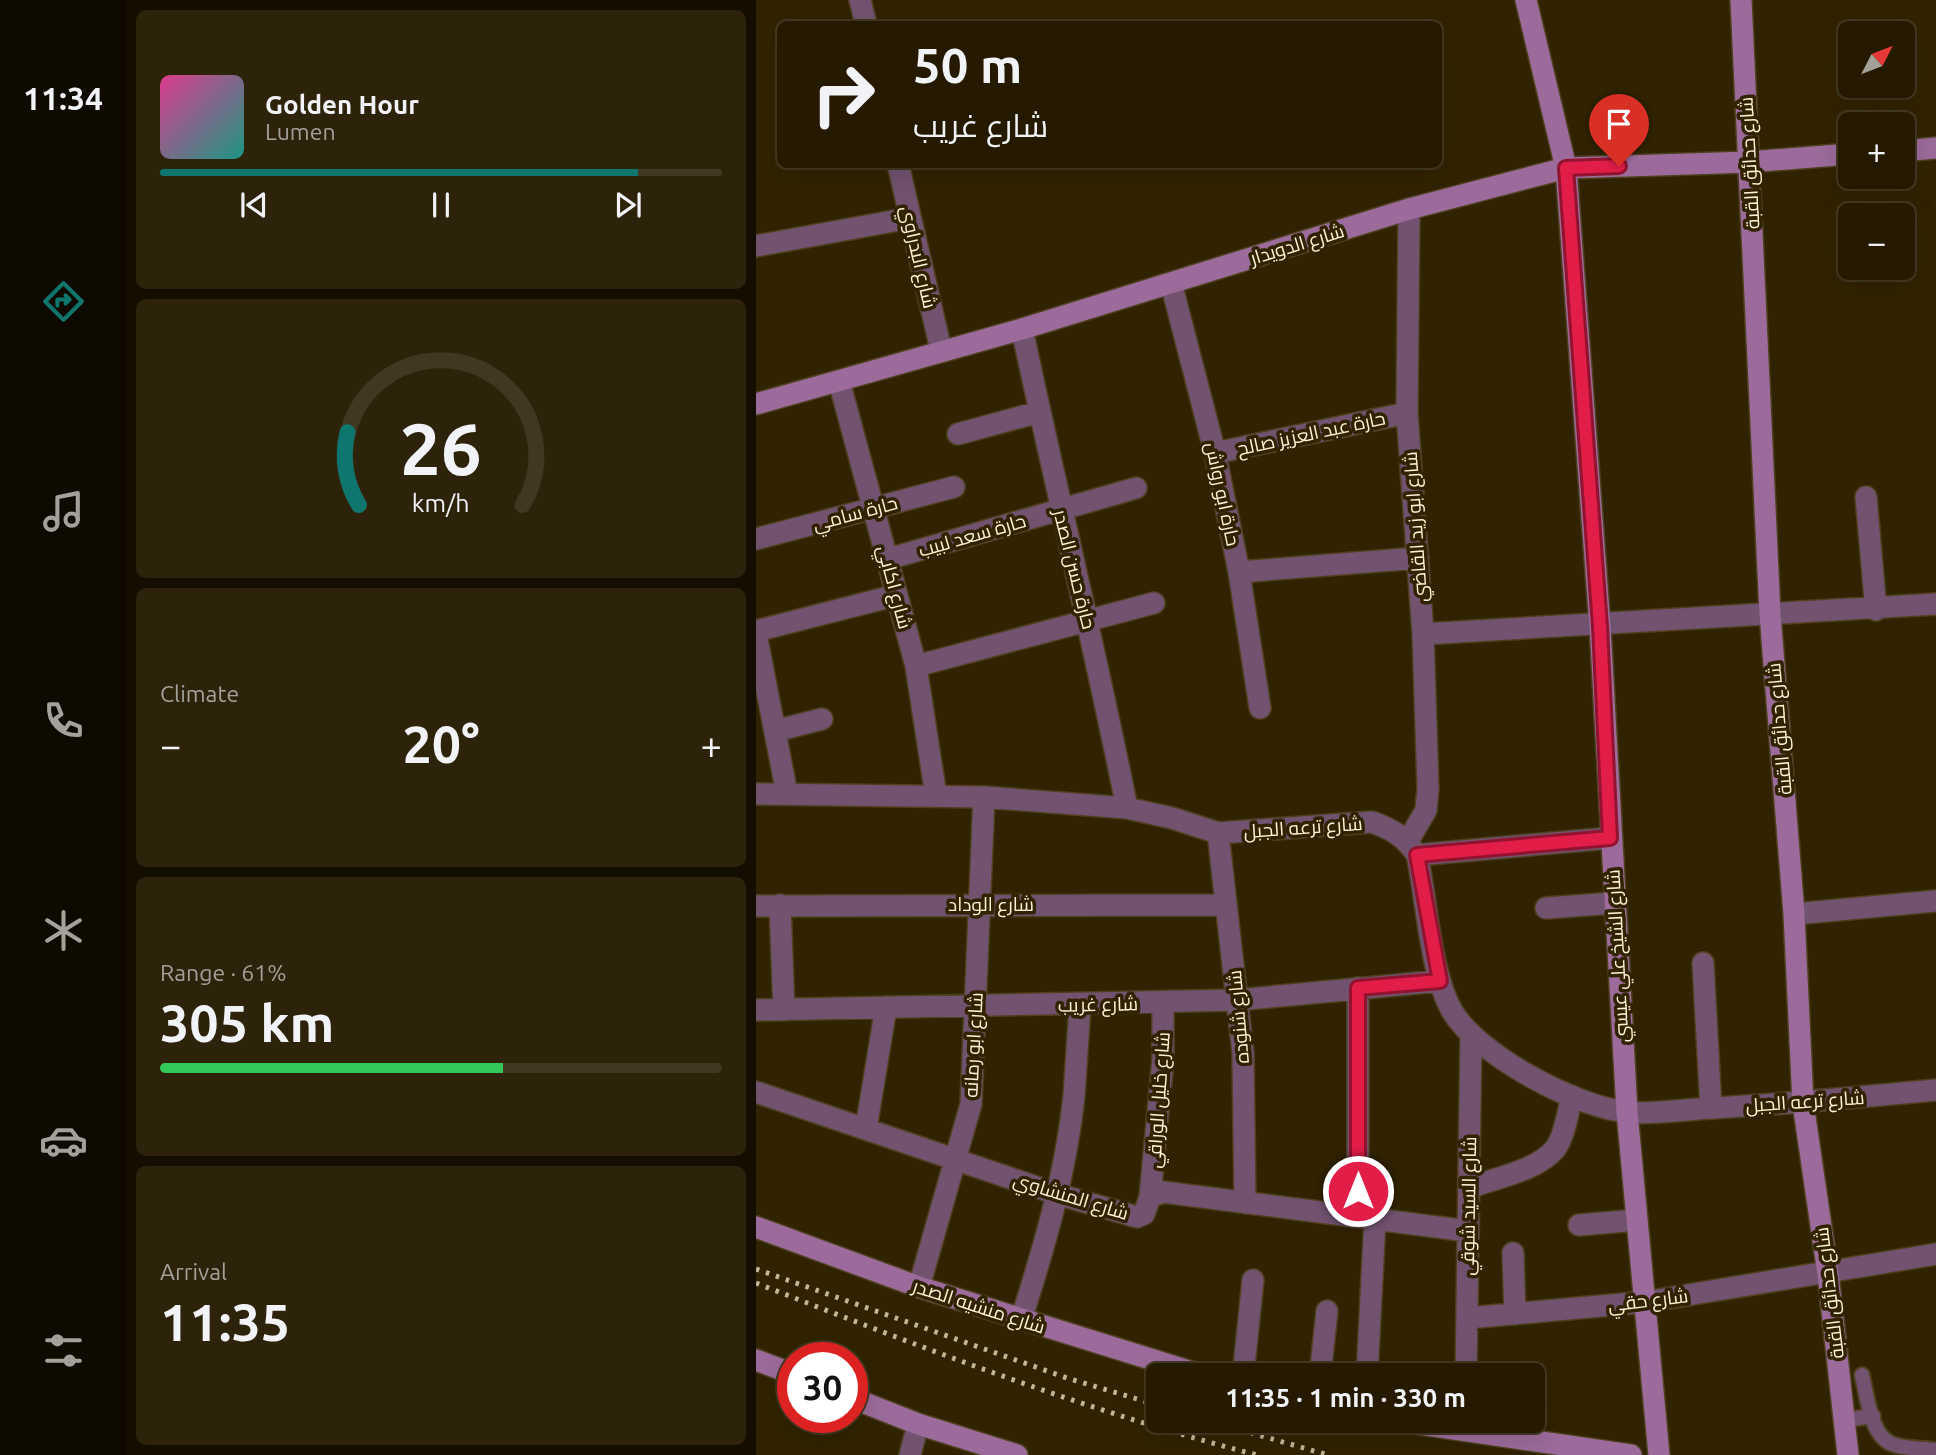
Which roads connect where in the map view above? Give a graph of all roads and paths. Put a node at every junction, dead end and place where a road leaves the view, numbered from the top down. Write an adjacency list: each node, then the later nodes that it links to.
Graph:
1 (860, 0): 4 (street)
2 (1526, 0): 10 (street, شارع الشيخ علي عيسي)
3 (1741, 0): 8 (street, شارع حدائق القبة)
4 (865, 21)
5 (1936, 148): 6 (street)
6 (1915, 150)
7 (1838, 156): 8 (street, شارع الدويدار)
8 (1749, 162): 10 (street, شارع الدويدار); 36 (street, شارع حدائق القبة)
9 (899, 168): 12 (street, شارع البدراوي)
10 (1566, 168): 11 (street, شارع الدويدار); 38 (street, شارع الشيخ علي عيسي)
11 (1409, 209): 14 (street, شارع الدويدار); 20 (street, شارع ابو زيد القاضي)
12 (911, 218): 13 (street); 16 (street, شارع البدراوي)
13 (756, 246)
14 (1171, 283): 15 (street, شارع الدويدار); 22 (street, حارة ابو رواش)
15 (1022, 329): 16 (street, شارع الدويدار); 19 (street, حارة حسن الصدر)
16 (941, 350): 17 (street, شارع الدويدار)
17 (839, 381): 18 (street, شارع الدويدار); 26 (street, شارع اكابي)
18 (756, 404)
19 (1039, 412): 21 (street); 27 (street, حارة حسن الصدر)
20 (1407, 413): 22 (street, حارة عبد العزيز صالح); 29 (street, شارع ابو زيد القاضي)
21 (958, 434)
22 (1215, 453): 31 (street, حارة ابو رواش)
23 (954, 487): 26 (street, حارة سامي)
24 (1136, 488): 27 (street, حارة سعد لبيب)
25 (1866, 498): 35 (street)
26 (873, 509): 28 (street, حارة سامي); 30 (street, شارع اكابي)
27 (1059, 509): 30 (street, حارة سعد لبيب); 37 (street, حارة حسن الصدر)
28 (756, 539)
29 (1418, 558): 31 (street); 40 (street, شارع ابو زيد القاضي)
30 (888, 559): 32 (street, شارع اكابي)
31 (1239, 572): 42 (street, حارة ابو رواش)
32 (897, 595): 39 (street); 41 (street, شارع اكابي)
33 (1154, 603): 37 (street)
34 (1936, 604): 35 (street)
35 (1876, 610): 36 (street)
36 (1770, 614): 38 (street); 60 (street, شارع حدائق القبة)
37 (1089, 622): 41 (street); 49 (street, حارة حسن الصدر)
38 (1600, 626): 40 (street); 51 (street, شارع الشيخ علي عيسي)
39 (756, 633): 44 (street)
40 (1423, 634): 52 (street, شارع ابو زيد القاضي)
41 (916, 666): 47 (street, شارع اكابي)
42 (1260, 708)
43 (822, 719): 44 (street)
44 (775, 731): 46 (street)
45 (756, 794): 46 (street, شارع ترعه الجبل)
46 (786, 794): 47 (street, شارع ترعه الجبل)
47 (936, 796): 48 (street, شارع ترعه الجبل)
48 (984, 797): 49 (street, شارع ترعه الجبل); 55 (street, شارع ابو رمانه)
49 (1127, 808): 50 (street, شارع ترعه الجبل)
50 (1217, 833): 52 (street, شارع ترعه الجبل); 57 (street, شارع شنوده)
51 (1610, 838): 52 (street); 54 (street, شارع الشيخ علي عيسي)
52 (1412, 848): 62 (street, شارع ترعه الجبل)
53 (1936, 901): 60 (street)
54 (1614, 903): 59 (street); 77 (street, شارع الشيخ علي عيسي)
55 (980, 904): 56 (street, شارع الوداد); 57 (street, شارع الوداد); 66 (street, شارع ابو رمانه)
56 (780, 905): 58 (street, شارع الوداد); 70 (street)
57 (1226, 905): 64 (street, شارع شنوده)
58 (756, 906)
59 (1546, 908)
60 (1794, 914): 75 (street, شارع حدائق القبة)
61 (1703, 963): 76 (street)
62 (1440, 981): 63 (street, شارع غريب); 71 (street, شارع ترعه الجبل)
63 (1358, 988): 64 (street, شارع غريب); 84 (street)
64 (1237, 1000): 65 (street, شارع غريب); 83 (street, شارع شنوده)
65 (1163, 1002): 67 (street, شارع غريب); 82 (street, شارع خليل الوراقي)
66 (975, 1004): 67 (street, شارع غريب); 68 (street, شارع غريب); 79 (street, شارع ابو رمانه)
67 (1080, 1006): 81 (street)
68 (886, 1007): 70 (street, شارع غريب); 78 (street)
69 (756, 1010): 70 (street, شارع غريب)
70 (784, 1010)
71 (1471, 1036): 74 (street, شارع ترعه الجبل); 80 (street, شارع السيد شوقي)
72 (1936, 1090): 75 (street, شارع ترعه الجبل)
73 (756, 1092): 78 (street, شارع المنشاوي)
74 (1572, 1096): 77 (street, شارع ترعه الجبل); 80 (street)
75 (1803, 1103): 76 (street, شارع ترعه الجبل); 91 (street, شارع حدائق القبة)
76 (1711, 1108): 77 (street, شارع ترعه الجبل)
77 (1627, 1112): 85 (street, شارع الشيخ علي عيسي)
78 (866, 1129): 79 (street, شارع المنشاوي)
79 (957, 1160): 81 (street, شارع المنشاوي); 93 (street, شارع ابو رمانه)
80 (1469, 1188): 88 (street, شارع السيد شوقي)
81 (1057, 1194): 82 (street, شارع المنشاوي); 98 (street)
82 (1150, 1198): 83 (street, شارع المنشاوي)
83 (1245, 1203): 84 (street, شارع المنشاوي)
84 (1366, 1218): 88 (street, شارع المنشاوي); 103 (street)
85 (1637, 1220): 86 (street); 94 (street, شارع الشيخ علي عيسي)
86 (1579, 1225)
87 (756, 1227): 93 (street, شارع منشيه الصدر)
88 (1468, 1231): 97 (street, شارع السيد شوقي)
89 (1513, 1253): 96 (street)
90 (1936, 1254): 91 (street, شارع حقي)
91 (1828, 1274): 94 (street, شارع حقي); 109 (street, شارع حدائق القبة)
92 (1253, 1280): 101 (street)
93 (919, 1287): 98 (street, شارع منشيه الصدر)
94 (1645, 1302): 96 (street, شارع حقي); 116 (street, شارع الشيخ علي عيسي)
95 (1327, 1311): 102 (street)
96 (1514, 1314): 97 (street, شارع حقي)
97 (1467, 1318): 104 (street, شارع السيد شوقي)
98 (1021, 1320): 100 (street, شارع منشيه الصدر)
99 (756, 1360): 105 (street)
100 (1162, 1363)
101 (1244, 1363)
102 (1321, 1363)
103 (1367, 1363)
104 (1466, 1363)
105 (777, 1368)
106 (1862, 1375): 108 (lane)
107 (868, 1404): 110 (street)
108 (1873, 1416): 109 (lane); 112 (lane)
109 (1844, 1420): 117 (street, شارع حدائق القبة)
110 (918, 1424): 113 (street); 114 (street)
111 (1500, 1433): 115 (street)
112 (1936, 1450)
113 (910, 1455)
114 (1017, 1455)
115 (1630, 1455)
116 (1659, 1455)
117 (1847, 1455)

